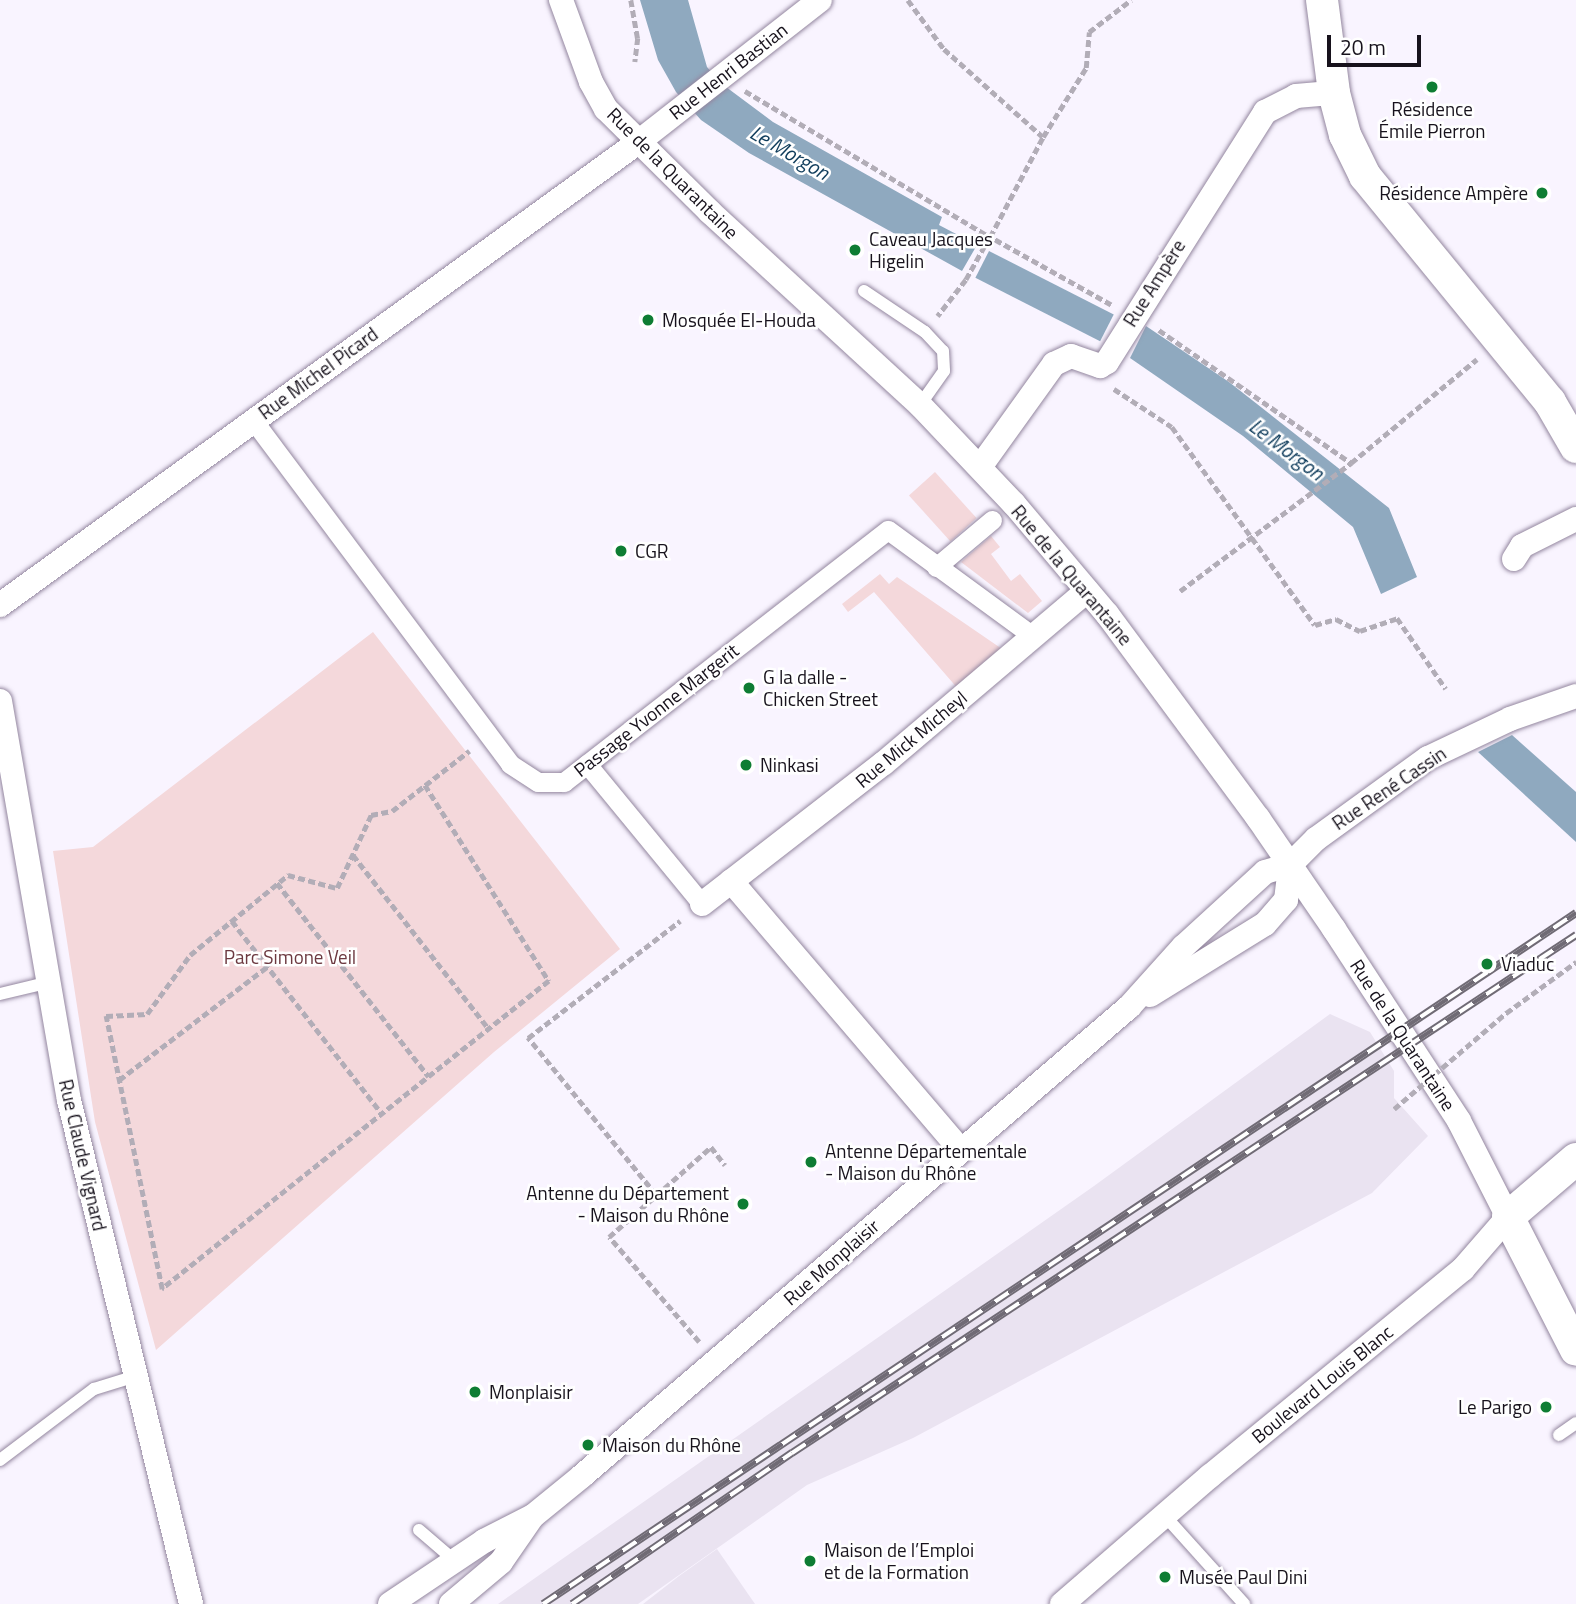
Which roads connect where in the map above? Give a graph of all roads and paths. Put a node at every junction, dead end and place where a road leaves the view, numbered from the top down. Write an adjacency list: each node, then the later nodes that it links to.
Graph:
1 (561, 0): 11 (street, Rue de la Quarantaine)
2 (631, 0): 7 (path)
3 (820, 0): 8 (street, Rue Henri Bastian)
4 (908, 0): 10 (path)
5 (1131, 0): 10 (path)
6 (1322, 0): 9 (street)
7 (635, 62)
8 (720, 77): 11 (street, Rue Henri Bastian); 12 (path)
9 (1334, 93): 14 (street, Rue Ampère); 20 (street)
10 (1043, 137): 12 (path)
11 (637, 143): 18 (street, Rue de la Quarantaine); 19 (street, Rue Michel Picard)
12 (990, 237): 14 (path); 15 (path)
13 (864, 291): 15 (lane)
14 (1133, 314): 21 (path); 22 (street, Rue Ampère)
15 (925, 332): 18 (lane)
16 (1487, 352): 21 (path)
17 (1110, 387): 25 (path)
18 (920, 405): 22 (street, Rue de la Quarantaine)
19 (253, 420): 30 (street, Rue Michel Picard); 35 (street, Passage Yvonne Margerit)
20 (1575, 441)
21 (1351, 463): 25 (path)
22 (980, 467): 28 (street, Rue de la Quarantaine)
23 (1576, 519): 26 (street)
24 (992, 520): 27 (street)
25 (1254, 536): 29 (path); 32 (path)
26 (1514, 559)
27 (936, 566): 31 (street, Passage Yvonne Margerit); 36 (street, Passage Yvonne Margerit)
28 (1087, 591): 31 (street, Rue Mick Micheyl); 39 (street, Rue de la Quarantaine)
29 (1180, 591)
30 (0, 604)
31 (1033, 636): 40 (street, Rue Mick Micheyl)
32 (1446, 689)
33 (1576, 696): 39 (street, Rue René Cassin)
34 (0, 701): 46 (street, Rue Claude Vignard)
35 (489, 736): 36 (street, Passage Yvonne Margerit); 37 (path)
36 (587, 764): 42 (street)
37 (425, 785): 38 (path); 49 (path)
38 (353, 855): 41 (path); 49 (path)
39 (1290, 865): 48 (street, Rue Monplaisir); 48 (street, Rue Monplaisir); 58 (street, Rue de la Quarantaine)
40 (731, 881): 42 (street, Rue Mick Micheyl); 54 (street)
41 (277, 883): 43 (path); 50 (path)
42 (702, 904): 57 (path)
43 (232, 921): 45 (path); 51 (path)
44 (1576, 962): 52 (path, bridge)
45 (268, 966): 51 (path); 53 (path)
46 (50, 982): 47 (lane); 61 (street, Rue Claude Vignard)
47 (0, 994)
48 (1129, 1007): 54 (street, Rue Monplaisir)
49 (489, 1029): 50 (path)
50 (429, 1077): 53 (path)
51 (119, 1080): 53 (path)
52 (1394, 1109)
53 (382, 1114)
54 (961, 1150): 60 (street, Rue Monplaisir)
55 (1576, 1159): 58 (street, Boulevard Louis Blanc)
56 (725, 1165): 57 (path)
57 (656, 1195): 60 (path)
58 (1508, 1217): 59 (street); 65 (street, Boulevard Louis Blanc)
59 (1576, 1350)
60 (716, 1361): 66 (street, Rue Monplaisir)
61 (136, 1376): 64 (lane); 69 (street, Rue Claude Vignard)
62 (1576, 1423): 63 (lane)
63 (1559, 1435)
64 (0, 1460)
65 (1164, 1515): 72 (street, Boulevard Louis Blanc); 73 (lane)
66 (533, 1516): 68 (street, Rue Monplaisir); 71 (street, Rue Monplaisir)
67 (419, 1530): 68 (lane)
68 (455, 1561): 70 (street, Rue Monplaisir)
69 (191, 1604)
70 (390, 1604)
71 (451, 1604)
72 (1062, 1604)
73 (1244, 1604)

